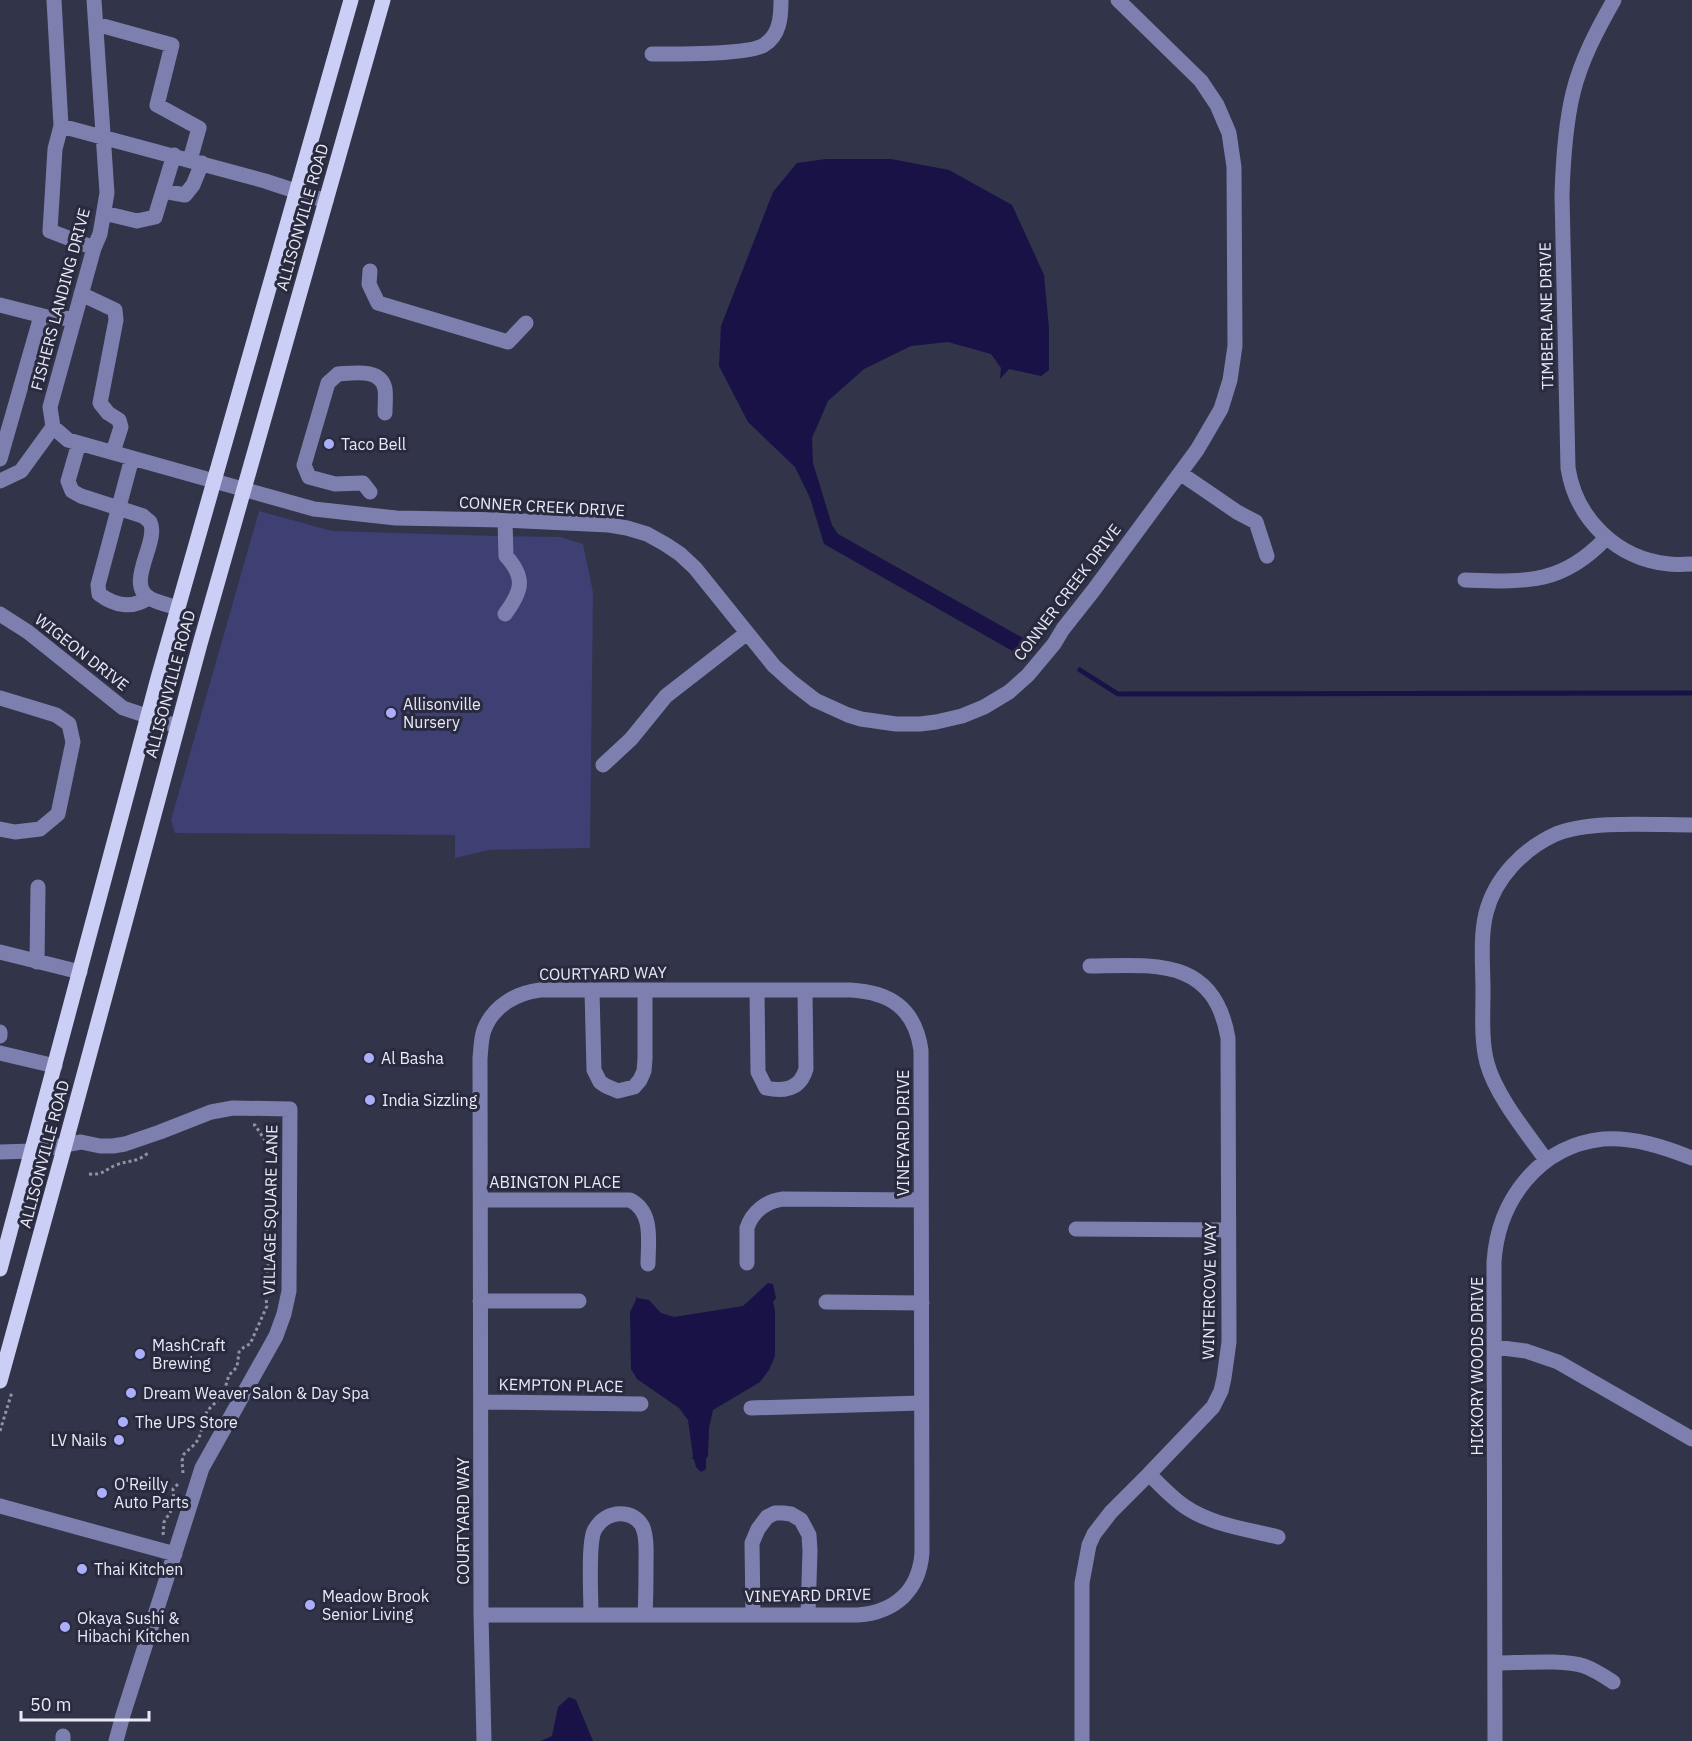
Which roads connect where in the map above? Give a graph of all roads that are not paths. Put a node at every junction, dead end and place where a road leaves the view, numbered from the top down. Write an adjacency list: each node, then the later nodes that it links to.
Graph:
1 (54, 0): 10 (street)
2 (94, 0): 8 (street, FISHERS LANDING DRIVE)
3 (351, 0): 15 (main road, ALLISONVILLE ROAD)
4 (383, 0): 16 (main road, ALLISONVILLE ROAD)
5 (781, 0): 9 (street)
6 (1118, 0): 31 (street, CONNER CREEK DRIVE)
7 (1614, 0): 38 (street, TIMBERLANE DRIVE)
8 (96, 24): 11 (street, FISHERS LANDING DRIVE); 13 (street)
9 (652, 54)
10 (61, 126): 11 (street); 18 (street)
11 (104, 136): 12 (street); 17 (street, FISHERS LANDING DRIVE)
12 (174, 155): 13 (street); 14 (street)
13 (196, 162): 14 (street); 15 (street)
14 (163, 191): 17 (street)
15 (298, 192): 16 (street); 32 (main road, ALLISONVILLE ROAD)
16 (326, 201): 34 (main road, ALLISONVILLE ROAD)
17 (104, 213): 18 (street, FISHERS LANDING DRIVE)
18 (94, 248): 20 (street, FISHERS LANDING DRIVE)
19 (370, 271): 24 (street)
20 (81, 294): 23 (street, FISHERS LANDING DRIVE); 28 (street)
21 (0, 305): 22 (street)
22 (41, 316): 23 (street); 30 (street)
23 (74, 319): 26 (street, FISHERS LANDING DRIVE)
24 (526, 323)
25 (385, 413): 35 (street)
26 (53, 427): 27 (street); 33 (street)
27 (79, 443): 28 (street); 36 (street)
28 (113, 452): 29 (street)
29 (132, 458): 32 (street); 36 (street)
30 (0, 459)
31 (1180, 473): 39 (street); 46 (street, CONNER CREEK DRIVE)
32 (213, 480): 34 (street); 43 (main road, ALLISONVILLE ROAD)
33 (0, 482)
34 (237, 487): 37 (street, CONNER CREEK DRIVE); 49 (main road, ALLISONVILLE ROAD)
35 (370, 492)
36 (120, 507): 42 (street); 42 (street)
37 (505, 520): 45 (street); 46 (street, CONNER CREEK DRIVE)
38 (1606, 538): 40 (street, TIMBERLANE DRIVE); 41 (street)
39 (1267, 556)
40 (1692, 564)
41 (1465, 580)
42 (148, 598): 43 (street)
43 (178, 608): 48 (main road, ALLISONVILLE ROAD)
44 (0, 614): 48 (street, WIGEON DRIVE)
45 (505, 614)
46 (747, 633): 50 (street)
47 (0, 698): 52 (street)
48 (149, 716): 49 (street, WIGEON DRIVE); 57 (main road, ALLISONVILLE ROAD)
49 (177, 726): 65 (main road, ALLISONVILLE ROAD)
50 (603, 765)
51 (1692, 825): 69 (street)
52 (0, 829)
53 (38, 887): 55 (street)
54 (0, 952): 55 (street)
55 (37, 962): 57 (street)
56 (1090, 966): 73 (street, WINTERCOVE WAY)
57 (80, 972): 64 (main road, ALLISONVILLE ROAD)
58 (592, 990): 59 (street, COURTYARD WAY); 59 (street); 70 (street, COURTYARD WAY)
59 (645, 990): 60 (street, COURTYARD WAY)
60 (757, 990): 61 (street, COURTYARD WAY); 61 (street)
61 (805, 990): 62 (street, COURTYARD WAY)
62 (899, 1006): 71 (street, VINEYARD DRIVE)
63 (0, 1053): 64 (street)
64 (55, 1066): 66 (main road, ALLISONVILLE ROAD)
65 (58, 1147): 66 (street); 82 (main road, ALLISONVILLE ROAD); 91 (street, VILLAGE SQUARE LANE)
66 (32, 1151): 67 (street); 76 (main road, ALLISONVILLE ROAD)
67 (0, 1152)
68 (1692, 1158): 69 (street, HICKORY WOODS DRIVE)
69 (1546, 1160): 81 (street, HICKORY WOODS DRIVE)
70 (481, 1200): 75 (street, ABINGTON PLACE); 77 (street, COURTYARD WAY)
71 (921, 1200): 74 (street); 80 (street, VINEYARD DRIVE)
72 (1076, 1229): 73 (street)
73 (1228, 1230): 88 (street, WINTERCOVE WAY)
74 (747, 1263)
75 (648, 1264)
76 (0, 1269)
77 (480, 1301): 78 (street); 83 (street, COURTYARD WAY)
78 (579, 1301)
79 (826, 1302): 80 (street)
80 (922, 1303): 84 (street, VINEYARD DRIVE)
81 (1495, 1347): 87 (street); 97 (street, HICKORY WOODS DRIVE)
82 (0, 1381)
83 (481, 1402): 85 (street, KEMPTON PLACE); 94 (street, COURTYARD WAY)
84 (921, 1403): 86 (street); 93 (street, VINEYARD DRIVE)
85 (641, 1404)
86 (752, 1407)
87 (1692, 1439)
88 (1149, 1474): 90 (street); 101 (street, WINTERCOVE WAY)
89 (0, 1506): 91 (street)
90 (1278, 1537)
91 (175, 1554): 99 (street, VILLAGE SQUARE LANE)
92 (753, 1614): 93 (street, VINEYARD DRIVE); 93 (street); 96 (street, VINEYARD DRIVE)
93 (808, 1614)
94 (481, 1615): 95 (street, VINEYARD DRIVE); 100 (street, COURTYARD WAY)
95 (591, 1615): 96 (street, VINEYARD DRIVE); 96 (street)
96 (645, 1615)
97 (1496, 1663): 98 (street); 102 (street, HICKORY WOODS DRIVE)
98 (1613, 1682)
99 (116, 1741)
100 (484, 1741)
101 (1082, 1741)
102 (1495, 1741)

